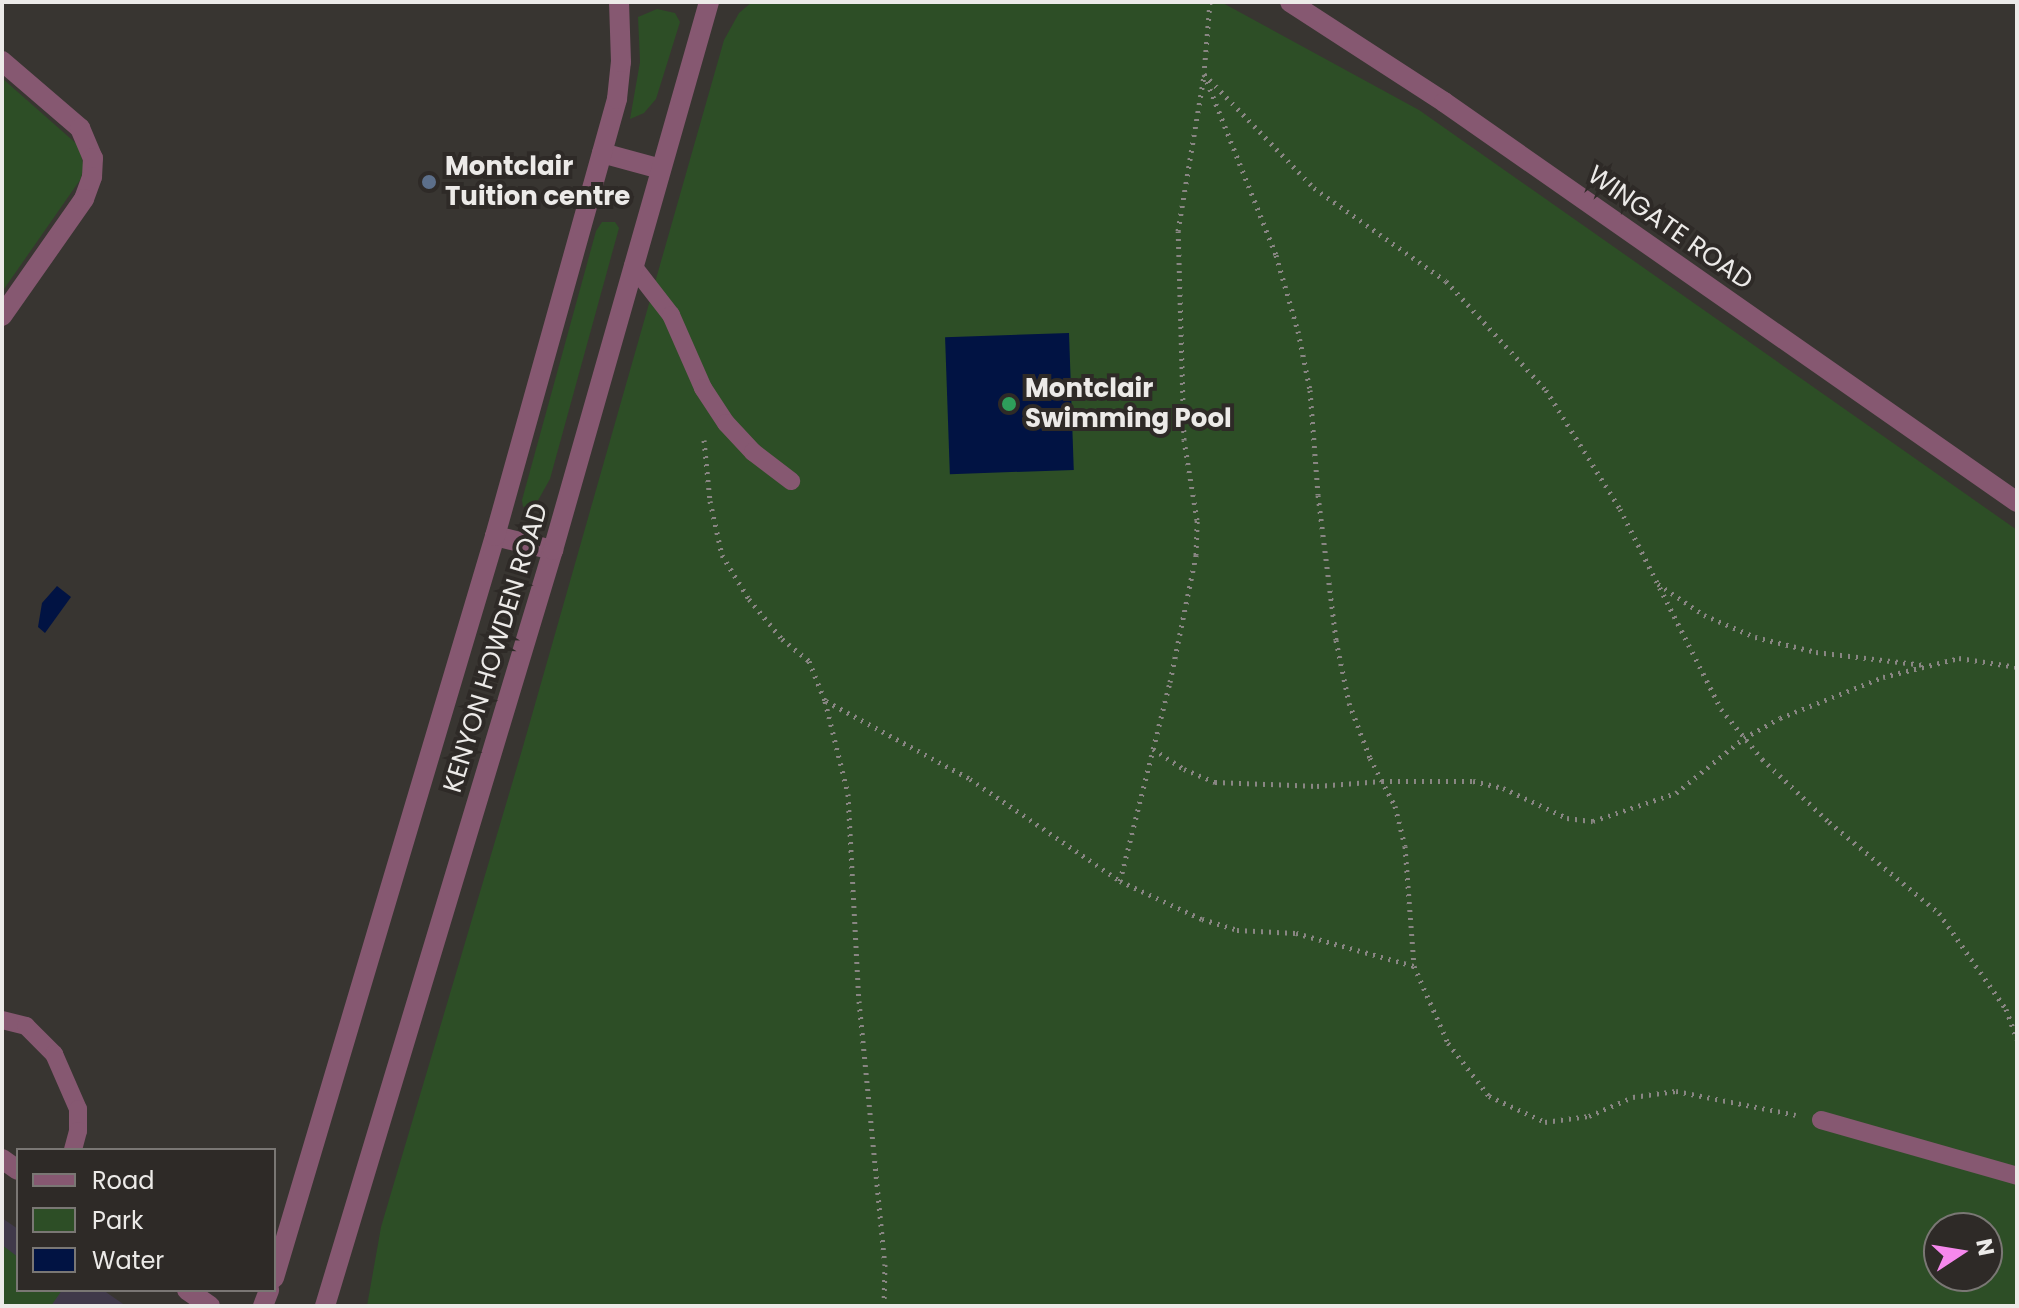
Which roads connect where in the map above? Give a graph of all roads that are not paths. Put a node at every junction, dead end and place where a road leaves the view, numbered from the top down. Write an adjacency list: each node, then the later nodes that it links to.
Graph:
1 (619, 2): 5 (street, KENYON HOWDEN ROAD)
2 (709, 2): 6 (street, KENYON HOWDEN ROAD)
3 (1298, 4): 10 (street, WINGATE ROAD)
4 (2, 61): 8 (street)
5 (602, 153): 6 (street); 11 (street, KENYON HOWDEN ROAD)
6 (661, 169): 7 (street, KENYON HOWDEN ROAD)
7 (633, 266): 9 (lane); 12 (street, KENYON HOWDEN ROAD)
8 (2, 316)
9 (791, 481)
10 (2017, 502)
11 (495, 536): 12 (street); 17 (street, KENYON HOWDEN ROAD)
12 (553, 550): 20 (street, KENYON HOWDEN ROAD)
13 (2, 1020): 15 (lane)
14 (1821, 1120): 16 (lane)
15 (74, 1148)
16 (2017, 1176)
17 (276, 1271)
18 (190, 1292): 19 (street)
19 (210, 1306)
20 (325, 1306)

